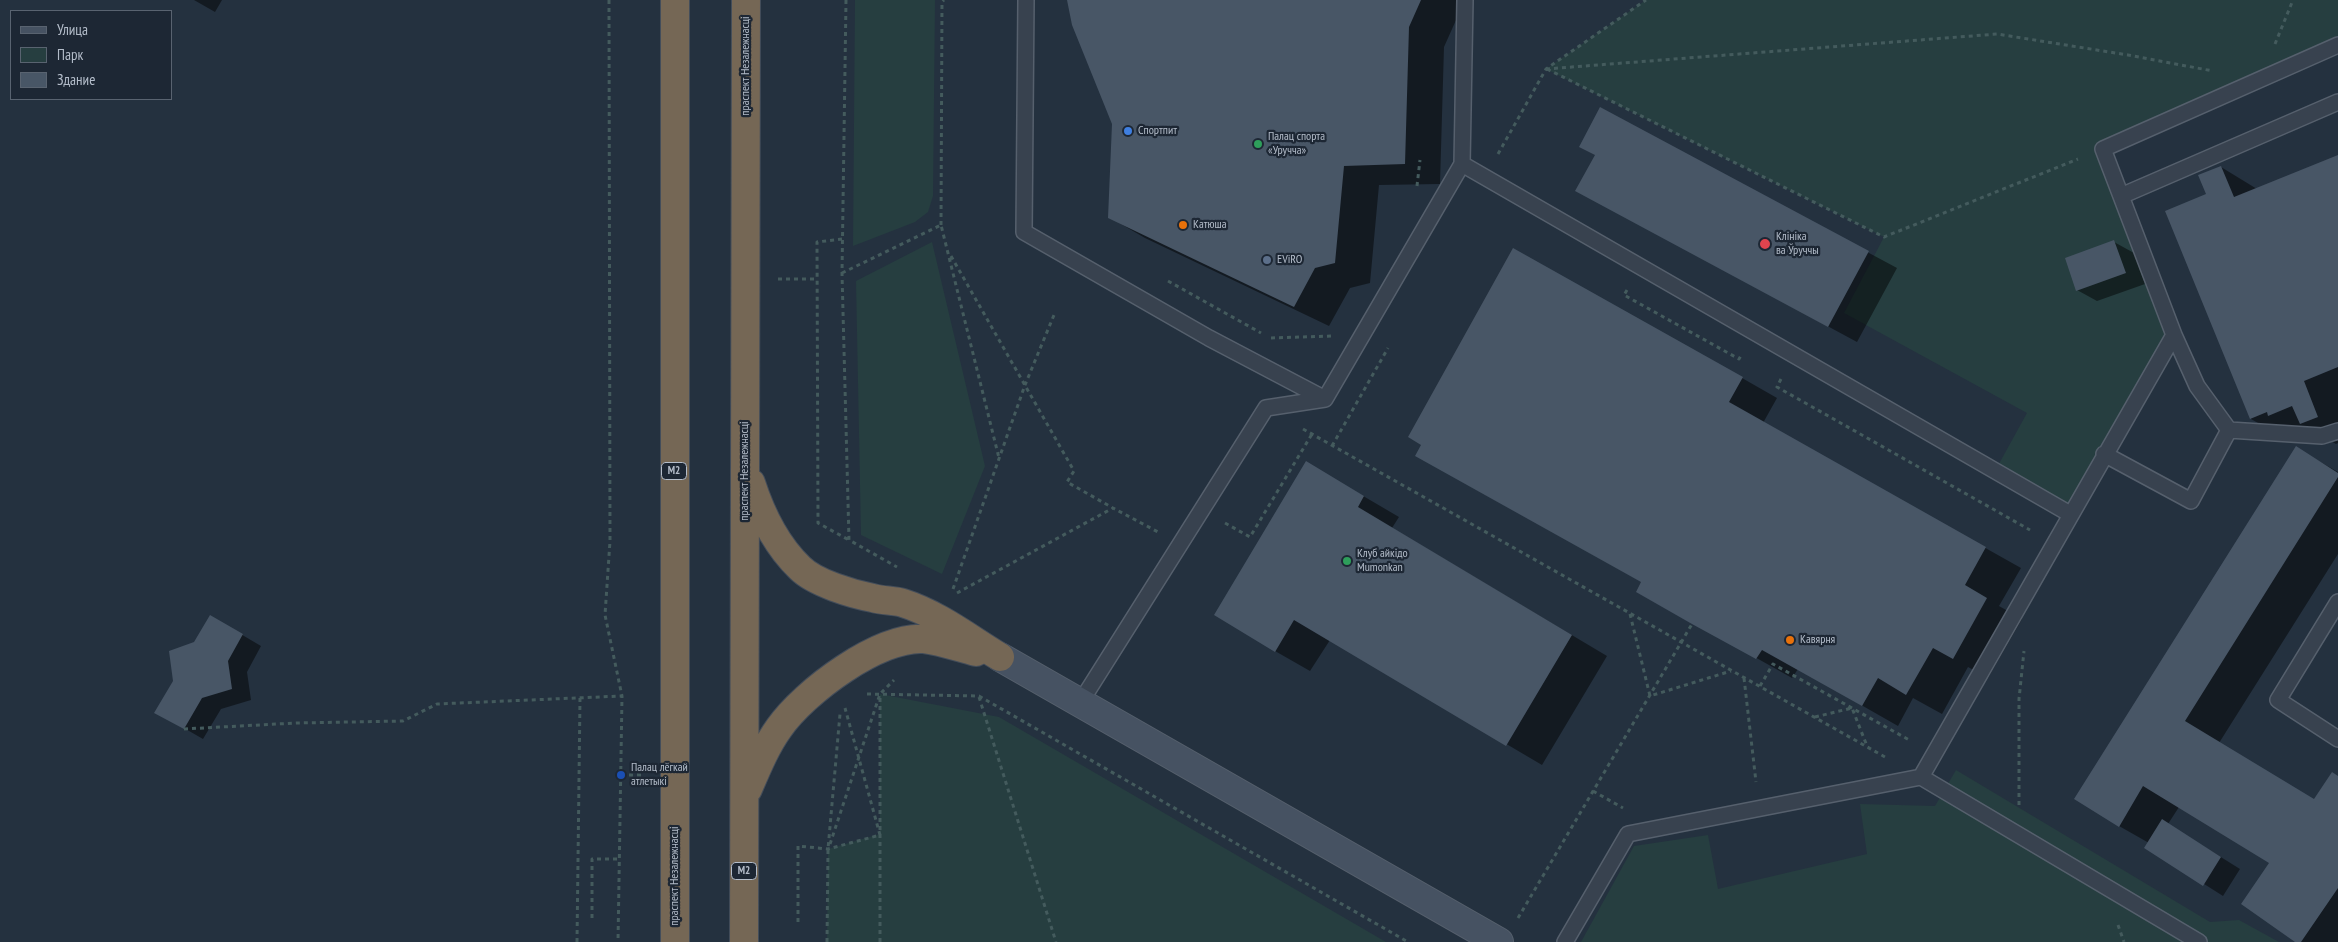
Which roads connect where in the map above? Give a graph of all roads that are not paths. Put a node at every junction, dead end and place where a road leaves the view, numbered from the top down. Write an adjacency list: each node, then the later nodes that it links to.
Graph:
1 (675, 0): 23 (highway, праспект Незалежнасці / М2)
2 (746, 0): 14 (highway, праспект Незалежнасці / М2)
3 (1026, 0): 10 (lane)
4 (1465, 0): 7 (lane)
5 (2338, 45): 8 (lane)
6 (2338, 102): 8 (lane)
7 (1462, 164): 10 (lane); 15 (lane)
8 (2121, 196): 9 (lane)
9 (2174, 335): 11 (lane); 13 (lane)
10 (1325, 399): 18 (lane)
11 (2229, 430): 12 (lane); 13 (lane)
12 (2338, 431)
13 (2104, 454): 15 (lane)
14 (745, 462): 17 (highway); 21 (highway, праспект Незалежнасці / М2)
15 (2070, 514): 20 (lane)
16 (2338, 602): 19 (lane)
17 (1000, 657): 18 (street); 21 (highway)
18 (1080, 703): 22 (street)
19 (2338, 739)
20 (1921, 777): 25 (lane); 26 (lane)
21 (744, 800): 24 (highway, праспект Незалежнасці / М2)
22 (1506, 934)
23 (675, 942)
24 (744, 942)
25 (1564, 942)
26 (2200, 942)

